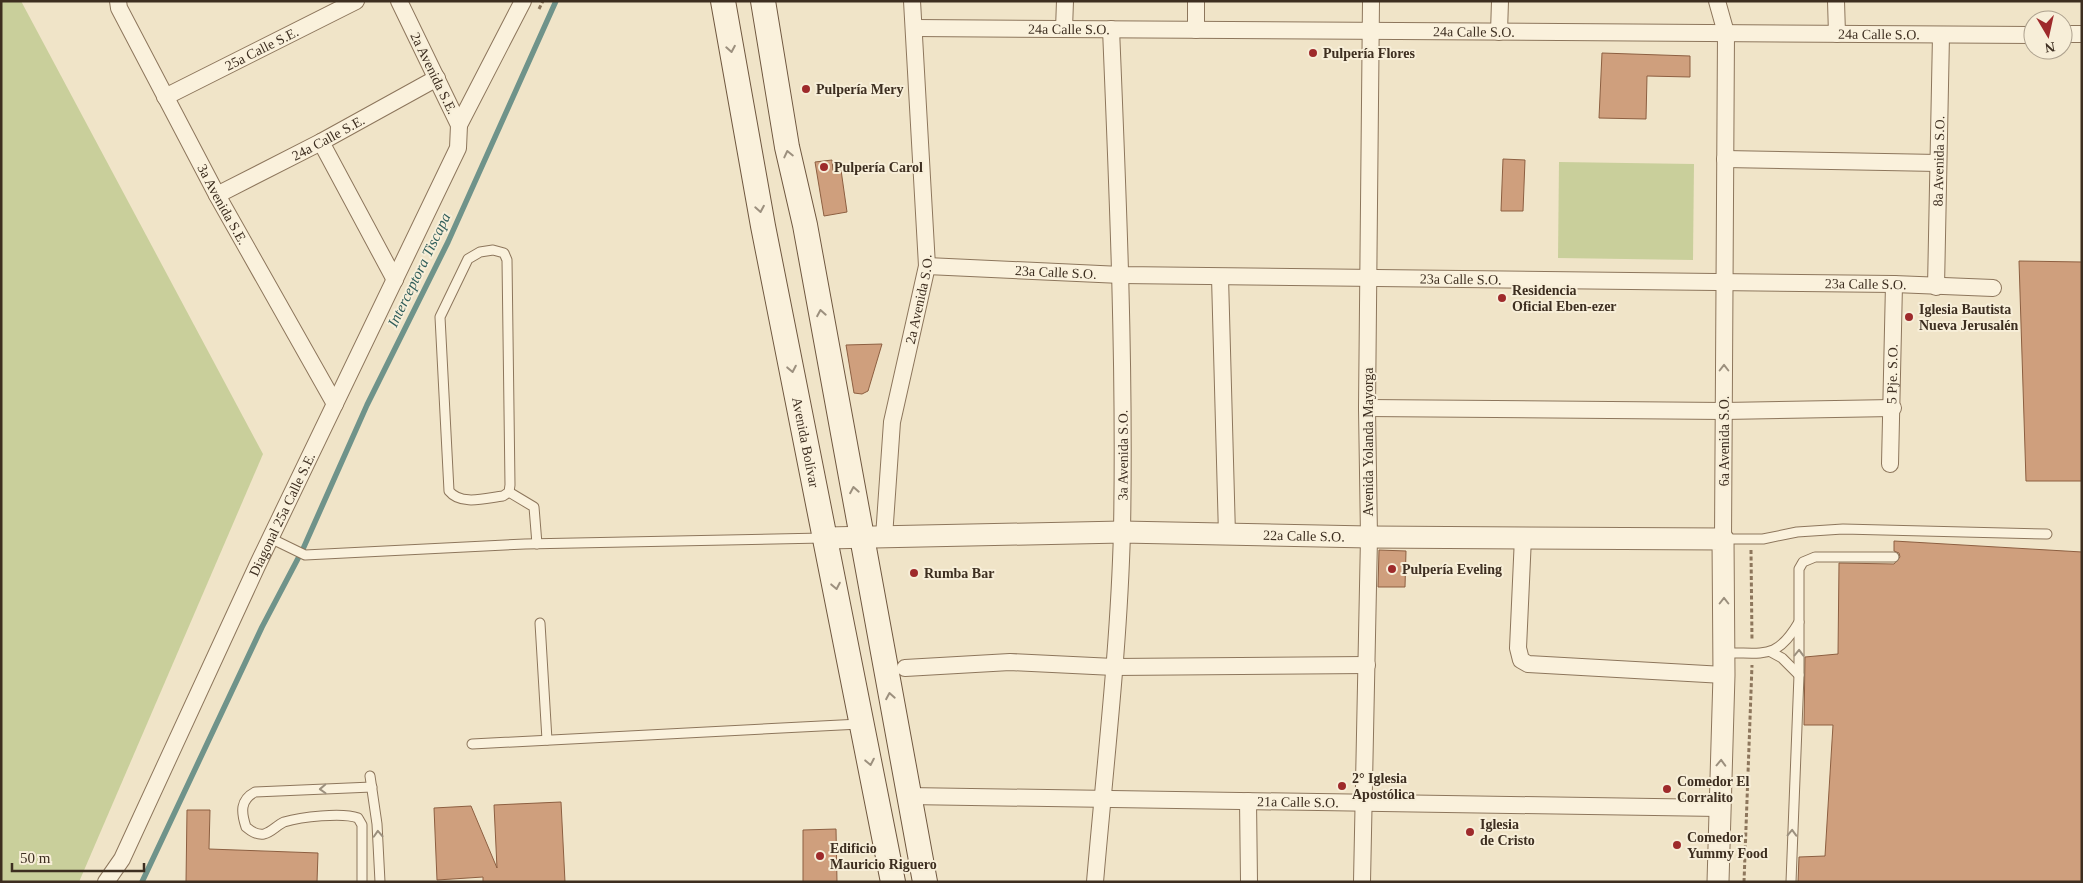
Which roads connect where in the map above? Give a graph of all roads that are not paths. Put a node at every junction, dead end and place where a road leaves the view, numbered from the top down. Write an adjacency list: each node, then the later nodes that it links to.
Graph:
1 (118, 1): 25 (street, 3a Avenida S.E.)
2 (356, 1): 25 (street, 25a Calle S.E.)
3 (399, 1): 24 (street, 2a Avenida S.E.)
4 (523, 1): 26 (street)
5 (723, 1): 53 (main road, Avenida Bolívar, one-way to 53)
6 (762, 1): 54 (main road, one-way to 6)
7 (912, 1): 14 (street, 2a Avenida S.O.)
8 (1065, 1): 15 (street)
9 (1196, 1): 17 (street)
10 (1371, 1): 18 (street, Avenida Yolanda Mayorga)
11 (1500, 1): 19 (street)
12 (1717, 1): 20 (street, 6a Avenida S.O.)
13 (1836, 1): 21 (street)
14 (915, 28): 15 (street, 24a Calle S.O.); 32 (street, 2a Avenida S.O.)
15 (1064, 29): 16 (street, 24a Calle S.O.)
16 (1111, 30): 17 (street, 24a Calle S.O.); 33 (street, 3a Avenida S.O.)
17 (1196, 30): 18 (street, 24a Calle S.O.)
18 (1371, 31): 19 (street, 24a Calle S.O.); 35 (street, Avenida Yolanda Mayorga)
19 (1500, 32): 20 (street, 24a Calle S.O.)
20 (1726, 33): 21 (street, 24a Calle S.O.); 29 (street, 6a Avenida S.O.)
21 (1836, 34): 22 (street, 24a Calle S.O.)
22 (1941, 35): 23 (street, 24a Calle S.O.); 30 (street, 8a Avenida S.O.)
23 (2023, 35)
24 (437, 78): 26 (street, 2a Avenida S.E.); 27 (street, 24a Calle S.E.)
25 (165, 97): 31 (street, 3a Avenida S.E.)
26 (459, 125): 28 (street, 2a Avenida S.E.)
27 (320, 142): 31 (street, 24a Calle S.E.); 36 (street)
28 (458, 148): 36 (street, Diagonal 25a Calle S.E.)
29 (1725, 159): 30 (street); 37 (street, 6a Avenida S.O.)
30 (1938, 164): 39 (street, 8a Avenida S.O.)
31 (217, 195): 41 (street, 3a Avenida S.E.)
32 (927, 266): 33 (street, 23a Calle S.O.); 54 (street, 2a Avenida S.O.)
33 (1121, 275): 34 (street, 23a Calle S.O.); 47 (street, 3a Avenida S.O.)
34 (1220, 277): 35 (street, 23a Calle S.O.); 49 (street)
35 (1368, 278): 37 (street, 23a Calle S.O.); 42 (street, Avenida Yolanda Mayorga)
36 (395, 280): 41 (street, Diagonal 25a Calle S.E.)
37 (1724, 284): 38 (street, 23a Calle S.O.); 44 (street, 6a Avenida S.O., one-way to 37)
38 (1894, 284): 39 (street, 23a Calle S.O.); 43 (street, 5 Pje. S.O.)
39 (1936, 287): 40 (street, 23a Calle S.O.)
40 (1993, 288)
41 (335, 404): 52 (street, Diagonal 25a Calle S.E.)
42 (1367, 408): 44 (street); 50 (street, Avenida Yolanda Mayorga)
43 (1893, 408): 44 (street); 45 (street, 5 Pje. S.O.)
44 (1724, 411): 55 (street, 6a Avenida S.O.)
45 (1890, 464)
46 (508, 492): 46 (lane); 56 (lane)
47 (1122, 532): 49 (street, 22a Calle S.O.); 54 (street, 22a Calle S.O.); 63 (street, 3a Avenida S.O.)
48 (2048, 534): 55 (lane)
49 (1227, 535): 50 (street, 22a Calle S.O.)
50 (1369, 537): 51 (street, 22a Calle S.O.); 62 (street, Avenida Yolanda Mayorga)
51 (1523, 537): 55 (street, 22a Calle S.O.); 65 (street)
52 (270, 538): 56 (lane); 77 (street, Diagonal 25a Calle S.E.)
53 (826, 538): 54 (street); 56 (lane); 67 (main road, Avenida Bolívar, one-way to 67)
54 (873, 538): 72 (main road, one-way to 54)
55 (1724, 539): 61 (street, 6a Avenida S.O., one-way to 55)
56 (537, 544)
57 (1894, 557): 58 (lane)
58 (1799, 622): 60 (lane); 66 (lane, one-way to 58)
59 (540, 623): 68 (lane)
60 (1771, 652): 61 (lane); 66 (lane)
61 (1724, 653): 65 (street, 6a Avenida S.O.)
62 (1367, 665): 63 (street); 75 (street, Avenida Yolanda Mayorga)
63 (1114, 667): 64 (street); 73 (street, 3a Avenida S.O.)
64 (904, 668)
65 (1724, 675): 76 (street, 6a Avenida S.O., one-way to 65)
66 (1799, 675): 86 (lane, one-way to 66)
67 (862, 724): 68 (lane); 80 (main road, Avenida Bolívar, one-way to 80)
68 (547, 740): 69 (lane)
69 (472, 744)
70 (370, 776): 71 (lane)
71 (372, 788): 78 (lane, one-way to 78); 79 (lane, one-way to 71)
72 (908, 796): 73 (street, 21a Calle S.O.); 81 (main road)
73 (1102, 799): 74 (street, 21a Calle S.O.); 82 (street, 3a Avenida S.O.)
74 (1248, 801): 75 (street, 21a Calle S.O.); 83 (street)
75 (1364, 802): 76 (street, 21a Calle S.O.); 84 (street, Avenida Yolanda Mayorga)
76 (1719, 808): 85 (street, 6a Avenida S.O.)
77 (106, 882)
78 (362, 882)
79 (380, 882)
80 (892, 882)
81 (925, 882)
82 (1095, 882)
83 (1249, 882)
84 (1362, 882)
85 (1718, 882)
86 (1791, 882)

